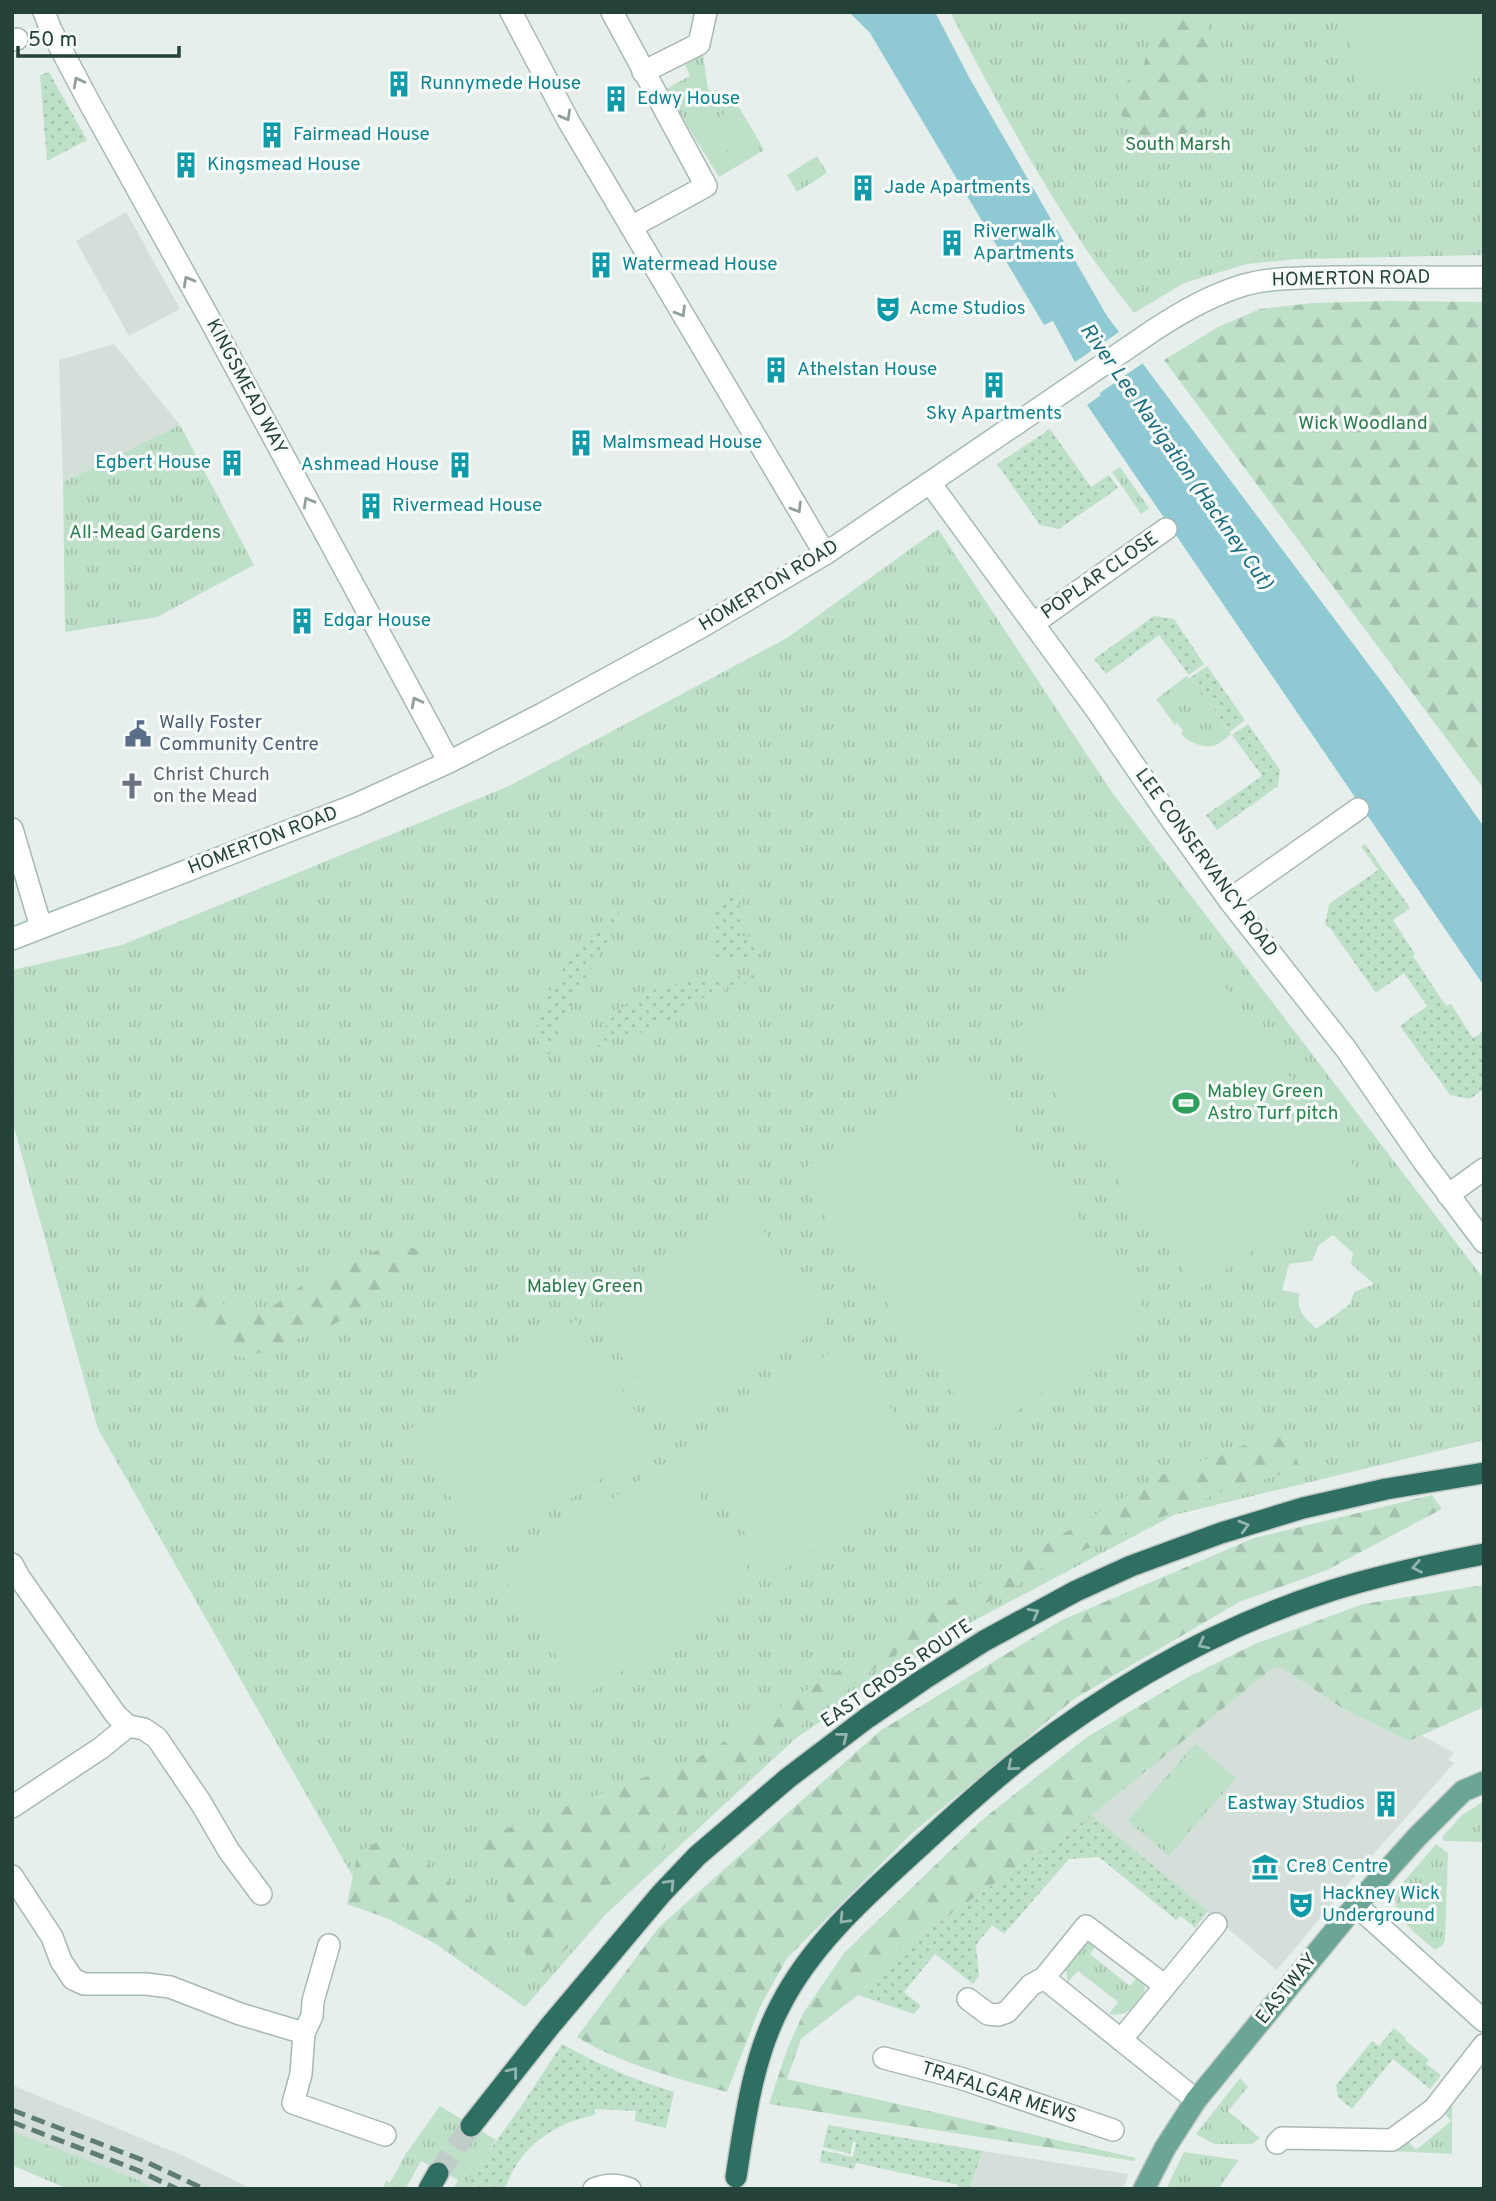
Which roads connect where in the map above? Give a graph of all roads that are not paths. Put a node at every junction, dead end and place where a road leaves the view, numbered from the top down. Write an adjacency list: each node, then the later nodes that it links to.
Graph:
1 (44, 12): 12 (street, KINGSMEAD WAY, one-way to 1)
2 (511, 12): 6 (street, one-way to 6)
3 (612, 12): 5 (street)
4 (706, 12): 5 (street)
5 (643, 72): 6 (street)
6 (631, 227): 10 (street, one-way to 10)
7 (1484, 277): 8 (street, HOMERTON ROAD)
8 (930, 483): 10 (street, HOMERTON ROAD); 11 (street, LEE CONSERVANCY ROAD)
9 (1166, 529): 11 (street, POPLAR CLOSE)
10 (825, 554): 12 (street, HOMERTON ROAD)
11 (1034, 623): 15 (street, LEE CONSERVANCY ROAD)
12 (449, 762): 16 (street, HOMERTON ROAD)
13 (1359, 809): 15 (street)
14 (12, 829): 16 (street)
15 (1229, 900): 19 (street, LEE CONSERVANCY ROAD)
16 (41, 927): 17 (street, HOMERTON ROAD)
17 (12, 939)
18 (1484, 1169): 19 (street)
19 (1448, 1195): 20 (street, LEE CONSERVANCY ROAD)
20 (1484, 1242)
21 (1478, 1474): 41 (highway, EAST CROSS ROUTE, one-way to 21)
22 (1484, 1554): 45 (highway, one-way to 45)
23 (12, 1564): 24 (street)
24 (128, 1726): 26 (street); 28 (street)
25 (1484, 1782): 29 (main road, EASTWAY)
26 (12, 1807)
27 (12, 1876): 36 (street)
28 (261, 1894)
29 (1356, 1905): 35 (street); 40 (main road, EASTWAY)
30 (1216, 1924): 33 (street)
31 (329, 1945): 36 (street)
32 (1044, 1978): 33 (street); 34 (street); 37 (street)
33 (1164, 1985): 37 (street)
34 (968, 1999)
35 (1484, 2021)
36 (304, 2034): 43 (street)
37 (1121, 2040): 40 (street)
38 (1484, 2045): 44 (street)
39 (884, 2058): 42 (street, TRAFALGAR MEWS)
40 (1196, 2101): 48 (main road, EASTWAY)
41 (471, 2126)
42 (1113, 2130)
43 (385, 2135)
44 (1277, 2143)
45 (736, 2177)
46 (594, 2189): 47 (street)
47 (631, 2189)
48 (1144, 2189)

